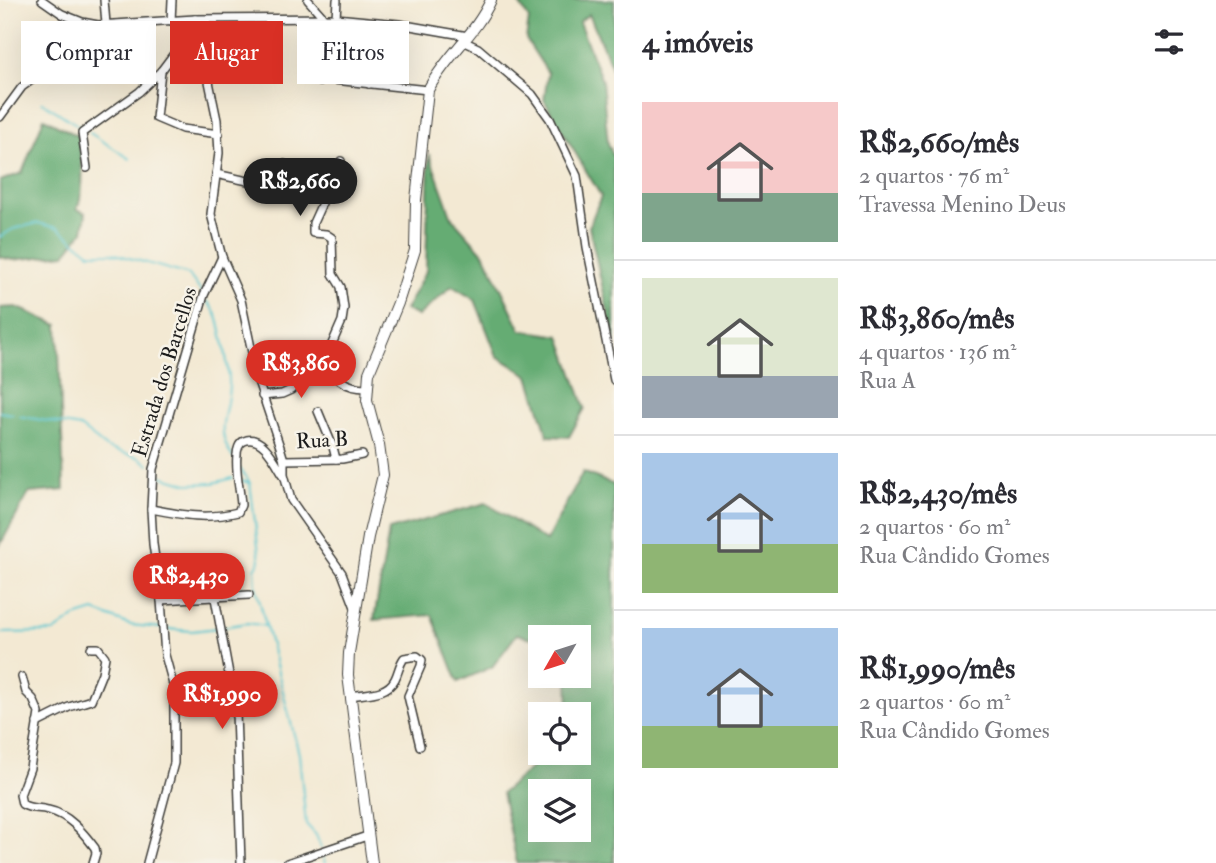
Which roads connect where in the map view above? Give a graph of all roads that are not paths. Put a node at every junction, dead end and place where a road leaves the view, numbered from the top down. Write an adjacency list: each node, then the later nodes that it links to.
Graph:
1 (42, 0): 9 (street)
2 (104, 0): 10 (street)
3 (172, 0): 11 (street)
4 (308, 0): 7 (street)
5 (337, 0): 8 (street)
6 (491, 0): 15 (main road)
7 (324, 18): 8 (street); 12 (street)
8 (336, 18): 13 (street)
9 (80, 21)
10 (102, 21)
11 (171, 21)
12 (247, 21)
13 (368, 21)
14 (409, 26): 15 (street)
15 (465, 38): 21 (main road); 30 (street)
16 (170, 58): 17 (street)
17 (161, 71): 23 (street); 25 (street)
18 (26, 84): 22 (street)
19 (209, 84): 23 (street)
20 (369, 84): 21 (street)
21 (428, 90): 31 (main road)
22 (0, 117)
23 (219, 134): 26 (street)
24 (341, 161): 27 (street)
25 (88, 168)
26 (216, 174): 27 (street); 28 (street)
27 (330, 181): 29 (street)
28 (222, 257): 32 (street); 38 (street, Estrada dos Barcellos)
29 (331, 371): 31 (street); 32 (street)
30 (614, 380)
31 (366, 388): 42 (main road)
32 (262, 396): 36 (street)
33 (318, 411): 35 (street)
34 (362, 455): 35 (street, Rua B)
35 (336, 459): 36 (street, Rua B)
36 (284, 460): 37 (street)
37 (284, 474): 38 (street); 42 (street)
38 (151, 509): 41 (street, Estrada dos Barcellos)
39 (249, 595): 40 (street)
40 (215, 598): 41 (street); 51 (street)
41 (162, 600): 50 (street, Estrada dos Barcellos)
42 (356, 612): 45 (main road)
43 (91, 648): 46 (street)
44 (22, 677): 46 (street)
45 (350, 696): 47 (street); 48 (main road)
46 (37, 723): 49 (street)
47 (420, 746)
48 (367, 836): 52 (street); 53 (main road)
49 (93, 863)
50 (147, 863)
51 (241, 863)
52 (287, 863)
53 (372, 863)

